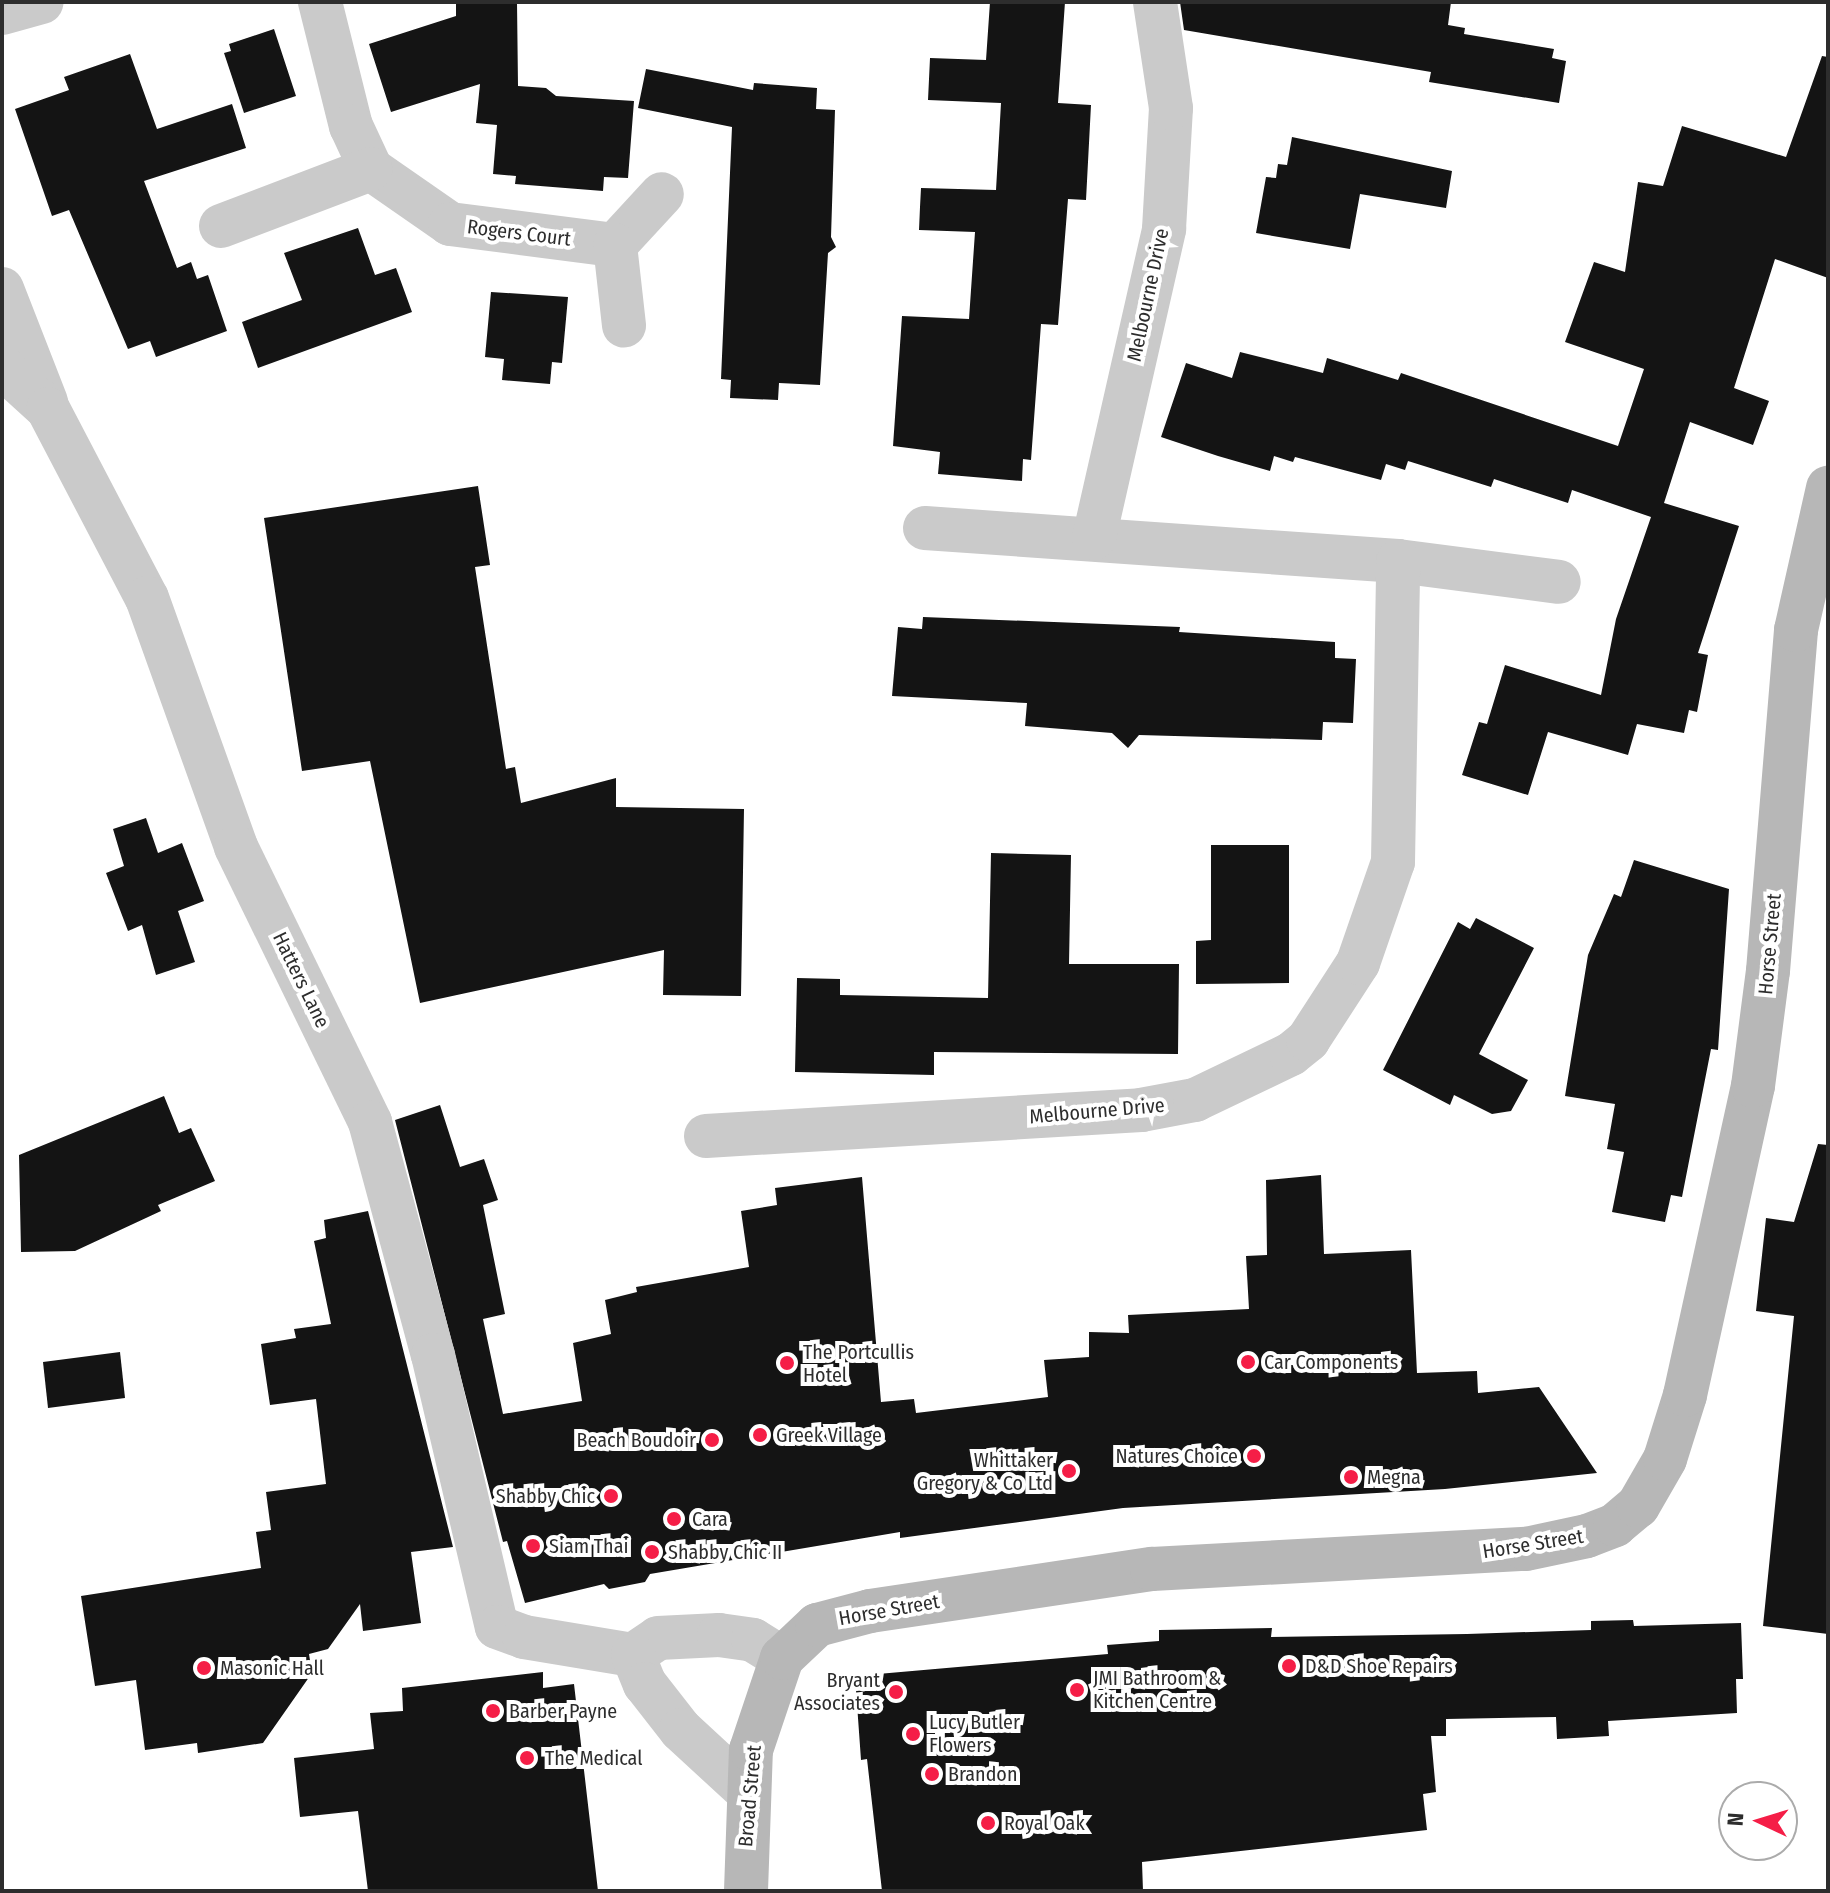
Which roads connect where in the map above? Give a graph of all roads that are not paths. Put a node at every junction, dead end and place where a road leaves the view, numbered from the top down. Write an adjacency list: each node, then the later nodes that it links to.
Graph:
1 (320, 2): 3 (street)
2 (1155, 2): 13 (street, Melbourne Drive)
3 (371, 169): 5 (street); 6 (street, Rogers Court)
4 (662, 194): 6 (street)
5 (221, 226)
6 (615, 245): 8 (street)
7 (2, 289): 10 (street)
8 (624, 325)
9 (2, 367): 10 (street, Hatters Lane)
10 (48, 409): 17 (street, Hatters Lane)
11 (1828, 488): 18 (main road, Horse Street)
12 (925, 528): 13 (street)
13 (1094, 538): 14 (street)
14 (1398, 561): 15 (street); 16 (street, Melbourne Drive)
15 (1559, 582)
16 (706, 1136)
17 (633, 1655): 18 (street); 19 (street)
18 (782, 1658): 19 (main road, Broad Street)
19 (746, 1790): 20 (main road, Broad Street)
20 (746, 1891)

